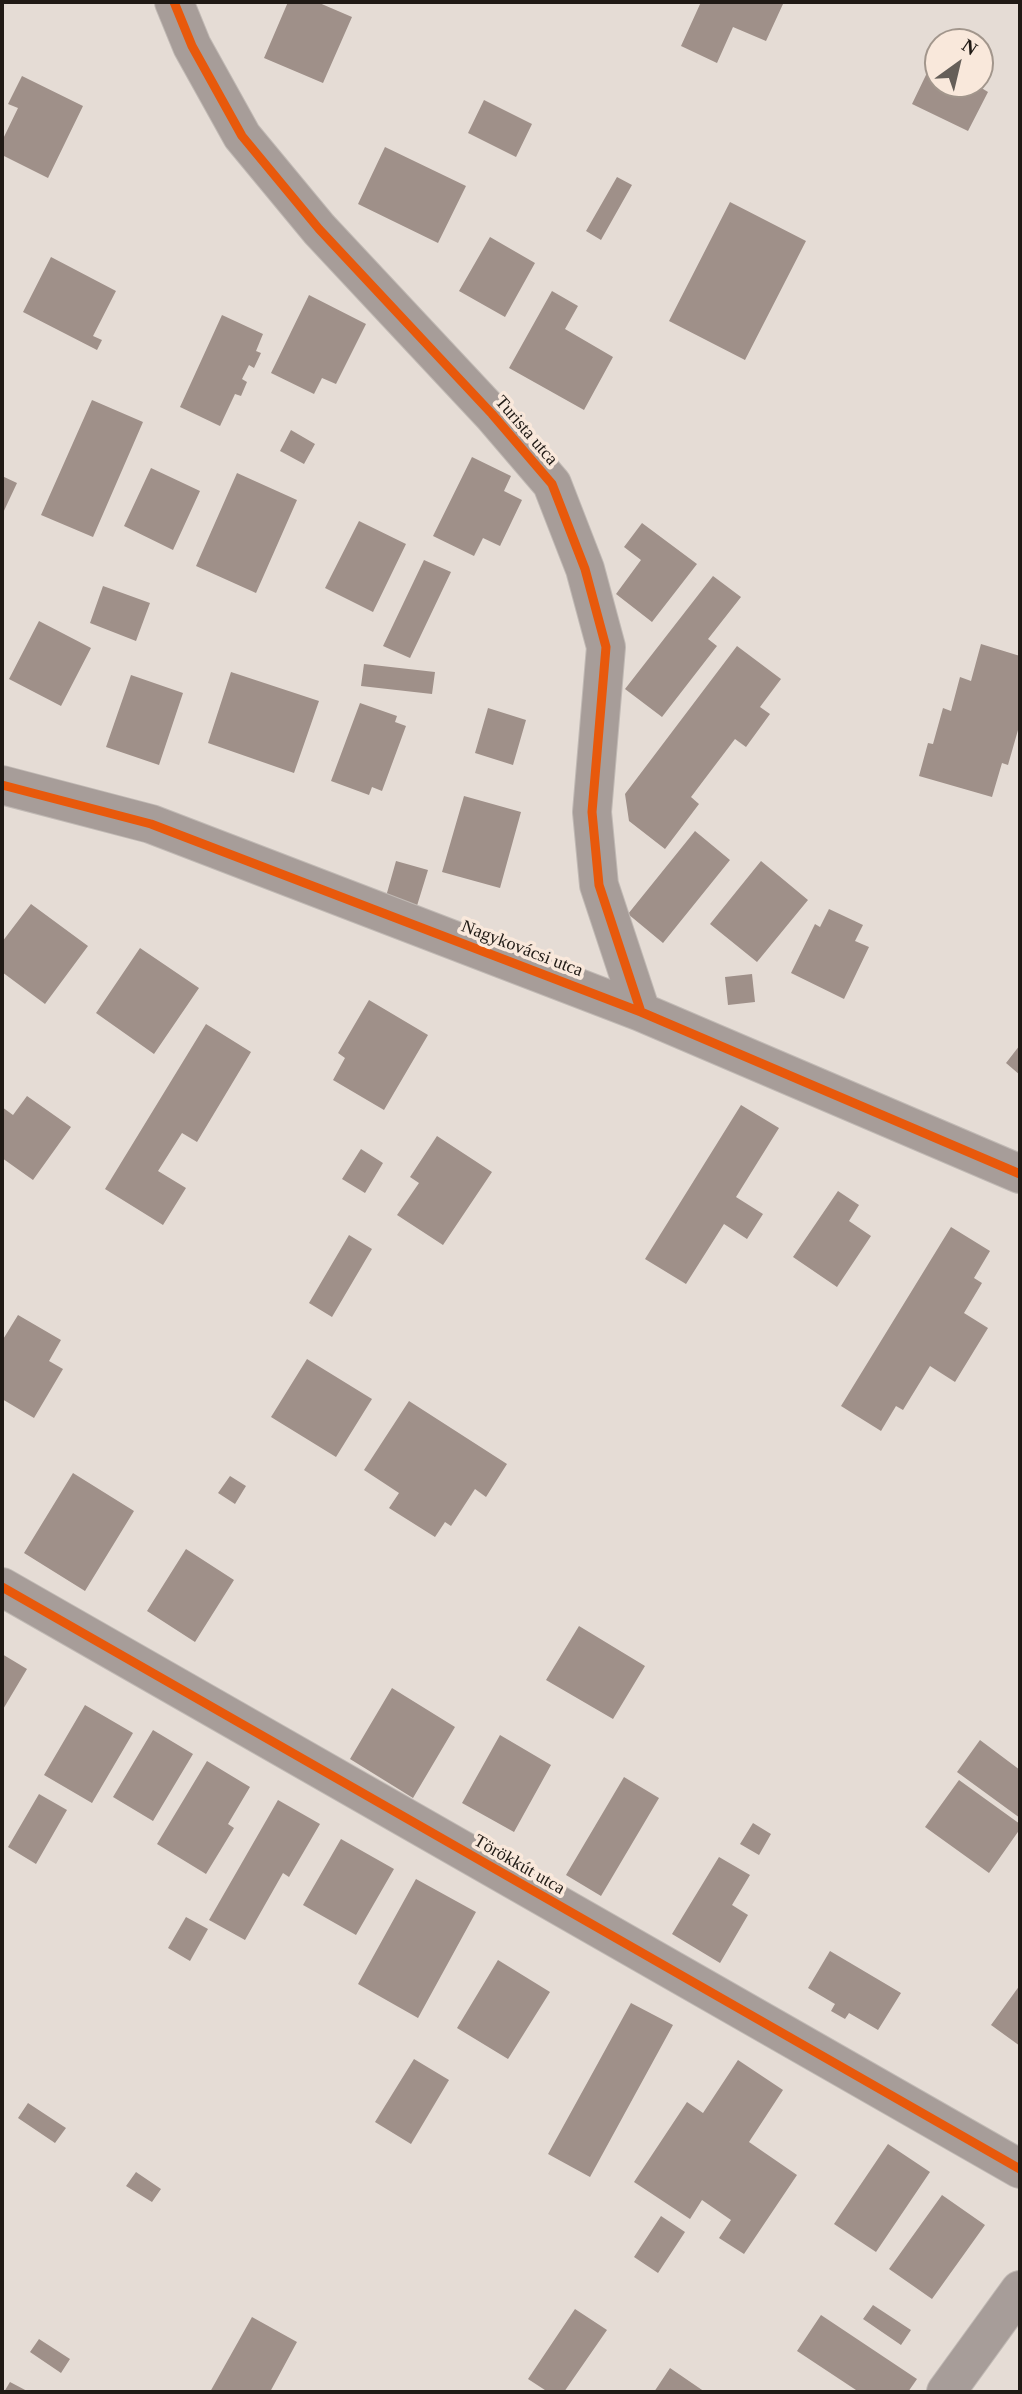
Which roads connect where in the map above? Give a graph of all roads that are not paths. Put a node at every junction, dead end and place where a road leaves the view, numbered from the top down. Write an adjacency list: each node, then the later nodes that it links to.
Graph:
1 (174, 2): 3 (street, Turista utca)
2 (2, 785): 3 (street, Nagykovácsi utca)
3 (641, 1012): 4 (street, Nagykovácsi utca)
4 (1020, 1174)
5 (2, 1587): 6 (street, Törökkút utca)
6 (1020, 2169)
7 (1013, 2313): 8 (street)
8 (946, 2392)

